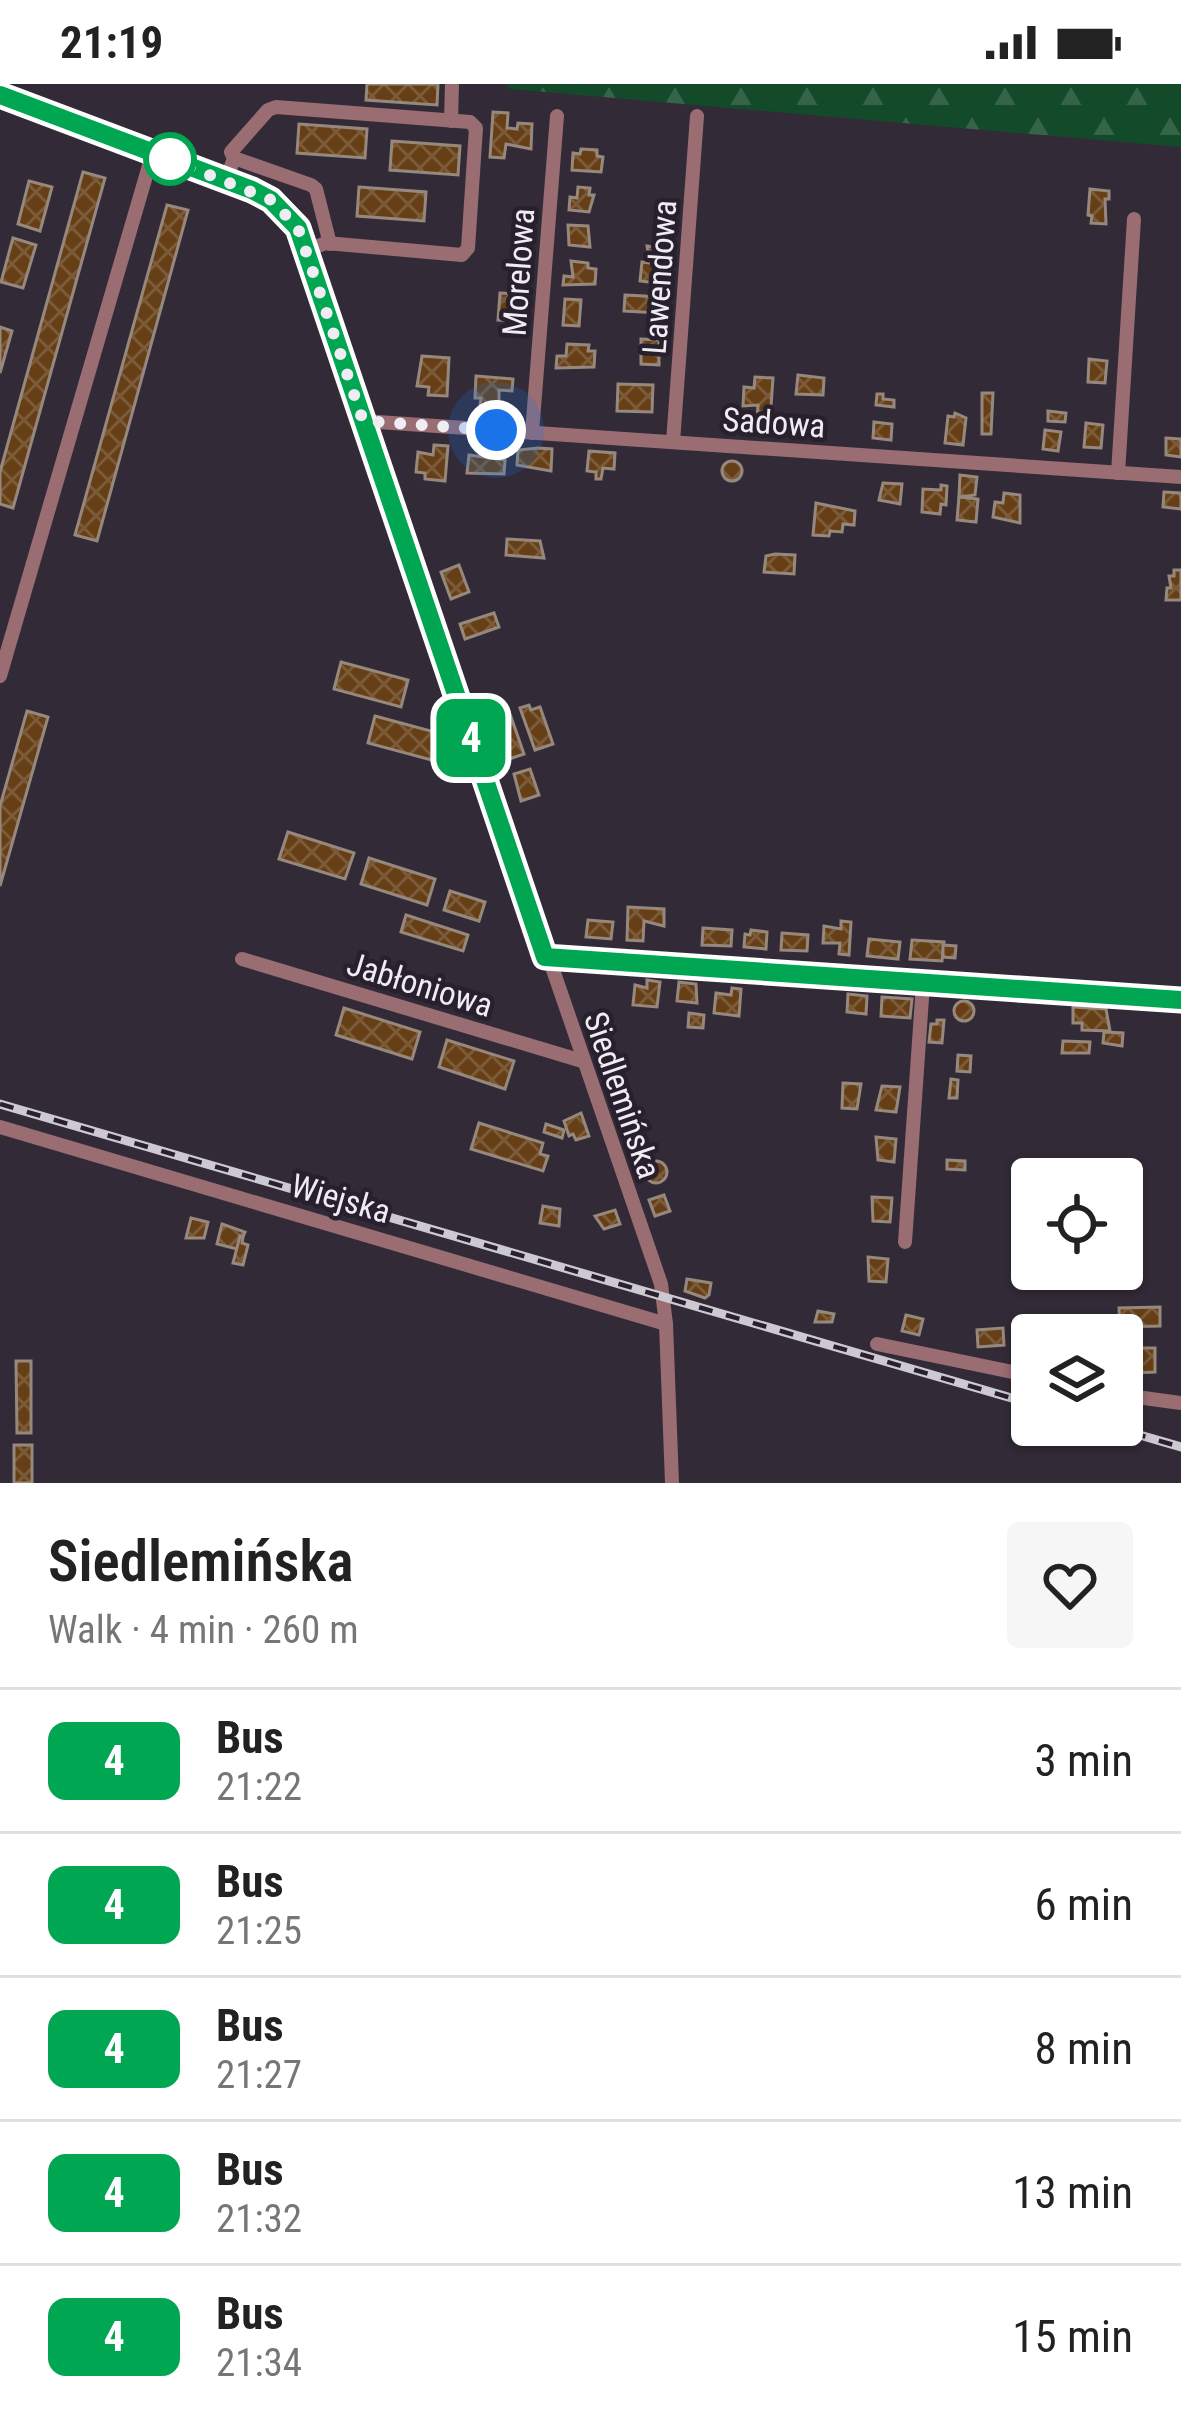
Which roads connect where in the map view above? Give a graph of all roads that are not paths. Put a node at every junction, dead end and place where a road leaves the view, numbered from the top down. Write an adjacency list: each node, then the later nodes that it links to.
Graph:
1 (452, 84): 5 (street)
2 (0, 95): 6 (street, Siedlemińska)
3 (557, 116): 13 (street, Morelowa)
4 (697, 116): 14 (street, Lawendowa)
5 (451, 121): 7 (street); 10 (street)
6 (152, 152): 8 (street, Siedlemińska); 17 (street)
7 (234, 158): 8 (street); 10 (street)
8 (226, 181): 11 (street, Siedlemińska)
9 (1134, 219): 15 (street)
10 (330, 244): 11 (street)
11 (308, 250): 12 (street, Siedlemińska)
12 (363, 421): 13 (street, Sadowa); 18 (street, Siedlemińska)
13 (532, 433): 14 (street, Sadowa)
14 (673, 442): 15 (street, Sadowa)
15 (1118, 473): 16 (street, Sadowa)
16 (1181, 477)
17 (0, 676)
18 (545, 957): 20 (street); 22 (street, Siedlemińska)
19 (242, 958): 22 (street, Jabłoniowa)
20 (923, 983): 21 (street); 24 (street)
21 (1181, 1000)
22 (582, 1060): 25 (street, Siedlemińska)
23 (0, 1127): 25 (street, Wiejska)
24 (905, 1242)
25 (666, 1324): 30 (street, Siedlemińska)
26 (877, 1344): 27 (street)
27 (1011, 1372)
28 (1143, 1398): 29 (street)
29 (1181, 1403)
30 (671, 1483)

